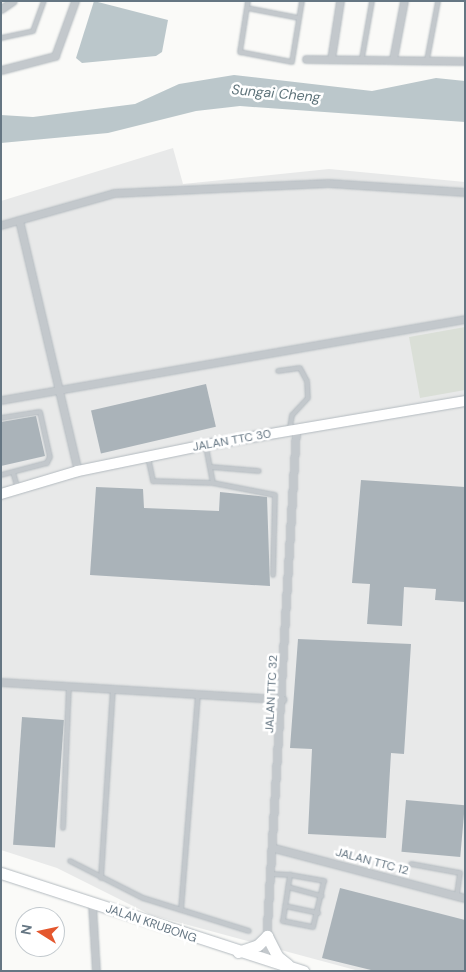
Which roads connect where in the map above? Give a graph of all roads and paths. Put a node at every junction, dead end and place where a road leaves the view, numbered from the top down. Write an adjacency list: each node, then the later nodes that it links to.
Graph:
1 (13, 1): 11 (street)
2 (44, 1): 13 (lane)
3 (75, 1): 20 (street)
4 (248, 1): 10 (lane)
5 (302, 1): 12 (lane)
6 (340, 1): 16 (street)
7 (372, 1): 14 (lane)
8 (404, 1): 17 (street)
9 (438, 1): 19 (lane)
10 (247, 8): 12 (lane); 12 (lane)
11 (1, 9)
12 (299, 18)
13 (1, 38)
14 (362, 58): 16 (street); 17 (street)
15 (306, 59): 16 (street)
16 (331, 59)
17 (393, 59): 19 (street)
18 (464, 59): 19 (street)
19 (428, 60)
20 (1, 70)
21 (465, 192): 22 (street)
22 (19, 220): 23 (street); 26 (street)
23 (1, 225)
24 (465, 319): 26 (street)
25 (278, 371): 30 (lane)
26 (60, 390): 27 (street); 34 (street)
27 (1, 400)
28 (465, 401): 30 (street, JALAN TTC 30)
29 (1, 418): 36 (lane)
30 (293, 430): 31 (street, JALAN TTC 30); 46 (street, JALAN TTC 32)
31 (205, 444): 32 (street, JALAN TTC 30); 33 (lane)
32 (148, 456): 34 (street, JALAN TTC 30); 38 (lane)
33 (211, 468): 35 (lane); 38 (lane)
34 (78, 471): 39 (street, JALAN TTC 30)
35 (259, 471)
36 (13, 472): 37 (lane); 39 (lane)
37 (1, 475)
38 (213, 483): 41 (lane)
39 (18, 489): 40 (street, JALAN TTC 30)
40 (1, 494)
41 (273, 575)
42 (1, 682): 43 (street)
43 (69, 687): 44 (street); 47 (lane)
44 (113, 689): 45 (street); 54 (lane)
45 (198, 695): 46 (street); 61 (lane)
46 (282, 699): 48 (street, JALAN TTC 32)
47 (63, 828)
48 (274, 848): 52 (street, JALAN TTC 32); 57 (street, JALAN TTC 12)
49 (70, 861): 54 (lane)
50 (411, 864): 57 (lane)
51 (1, 873): 59 (main road, JALAN KRUBONG)
52 (272, 874): 53 (lane); 64 (street, JALAN TTC 32)
53 (290, 875): 55 (lane); 56 (lane)
54 (101, 878): 61 (lane)
55 (288, 887): 56 (lane); 60 (lane)
56 (322, 896): 62 (lane)
57 (457, 896): 58 (street, JALAN TTC 12)
58 (465, 898)
59 (92, 904): 65 (main road, JALAN KRUBONG); 68 (street)
60 (285, 906): 62 (lane); 62 (lane)
61 (181, 910): 63 (lane)
62 (318, 913)
63 (249, 931)
64 (267, 936): 65 (main road); 66 (street, JALAN TTC 32); 67 (main road)
65 (238, 952): 66 (main road, JALAN KRUBONG)
66 (265, 960): 67 (main road, JALAN KRUBONG)
67 (291, 968): 69 (main road, JALAN KRUBONG)
68 (96, 971)
69 (303, 971)

